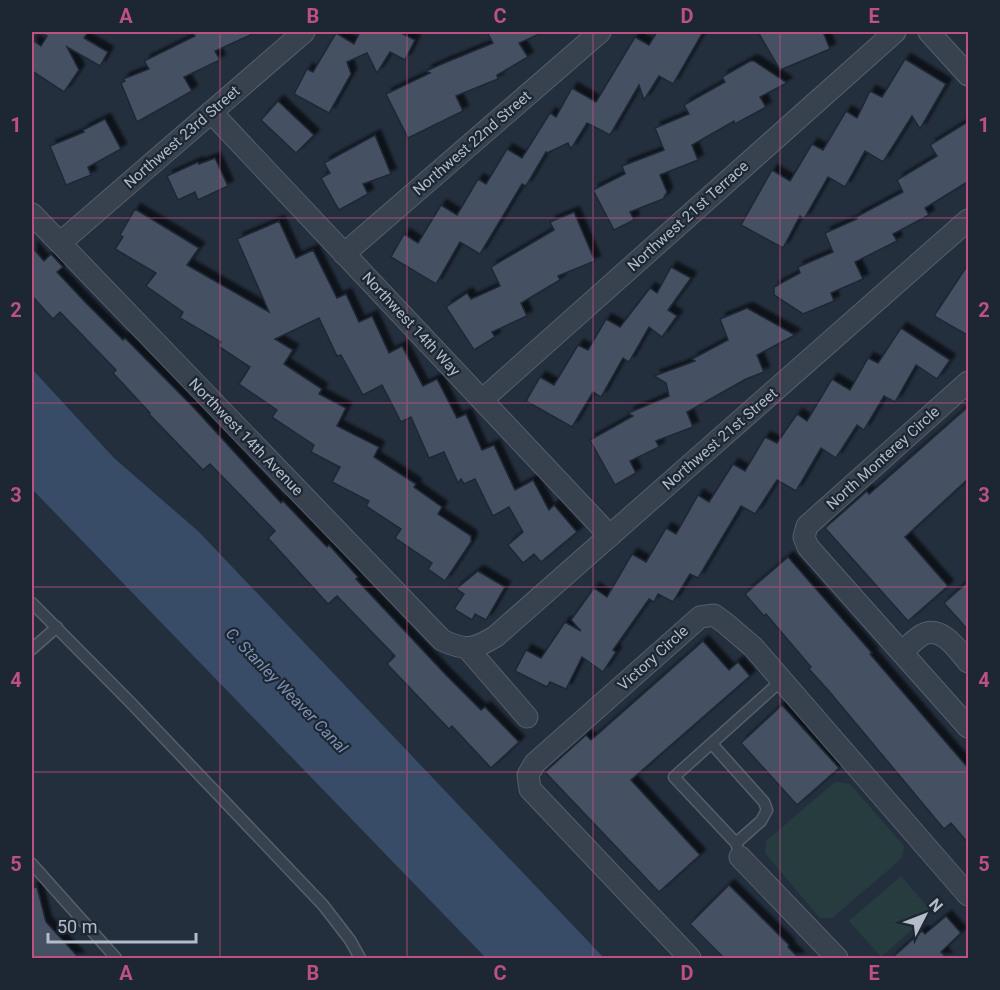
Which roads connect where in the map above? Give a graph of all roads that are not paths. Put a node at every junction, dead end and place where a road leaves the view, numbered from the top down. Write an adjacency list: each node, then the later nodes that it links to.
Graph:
1 (304, 32): 6 (street, Northwest 23rd Street)
2 (600, 32): 10 (street, Northwest 22nd Street)
3 (895, 32): 12 (street, Northwest 21st Terrace)
4 (929, 32): 5 (street)
5 (969, 75)
6 (211, 112): 9 (street, Northwest 23rd Street); 10 (street, Northwest 14th Way)
7 (32, 214): 9 (street, Northwest 14th Avenue)
8 (969, 220): 13 (street, Northwest 21st Street)
9 (60, 243): 17 (street, Northwest 14th Avenue)
10 (344, 254): 12 (street, Northwest 14th Way)
11 (969, 382): 18 (street, North Monterey Circle)
12 (482, 400): 13 (street, Northwest 14th Way)
13 (610, 536): 17 (street, Northwest 21st Street)
14 (32, 603): 15 (lane)
15 (57, 627): 16 (lane); 28 (lane)
16 (32, 649)
17 (468, 649): 21 (street)
18 (903, 651): 19 (street); 22 (street)
19 (969, 662)
20 (782, 680): 23 (lane); 26 (street, Victory Circle); 29 (street, Victory Circle)
21 (527, 717)
22 (969, 727)
23 (712, 744): 24 (lane); 24 (lane)
24 (738, 850): 30 (street)
25 (32, 864): 27 (lane)
26 (969, 895)
27 (116, 958)
28 (360, 958)
29 (690, 958)
30 (837, 958)

